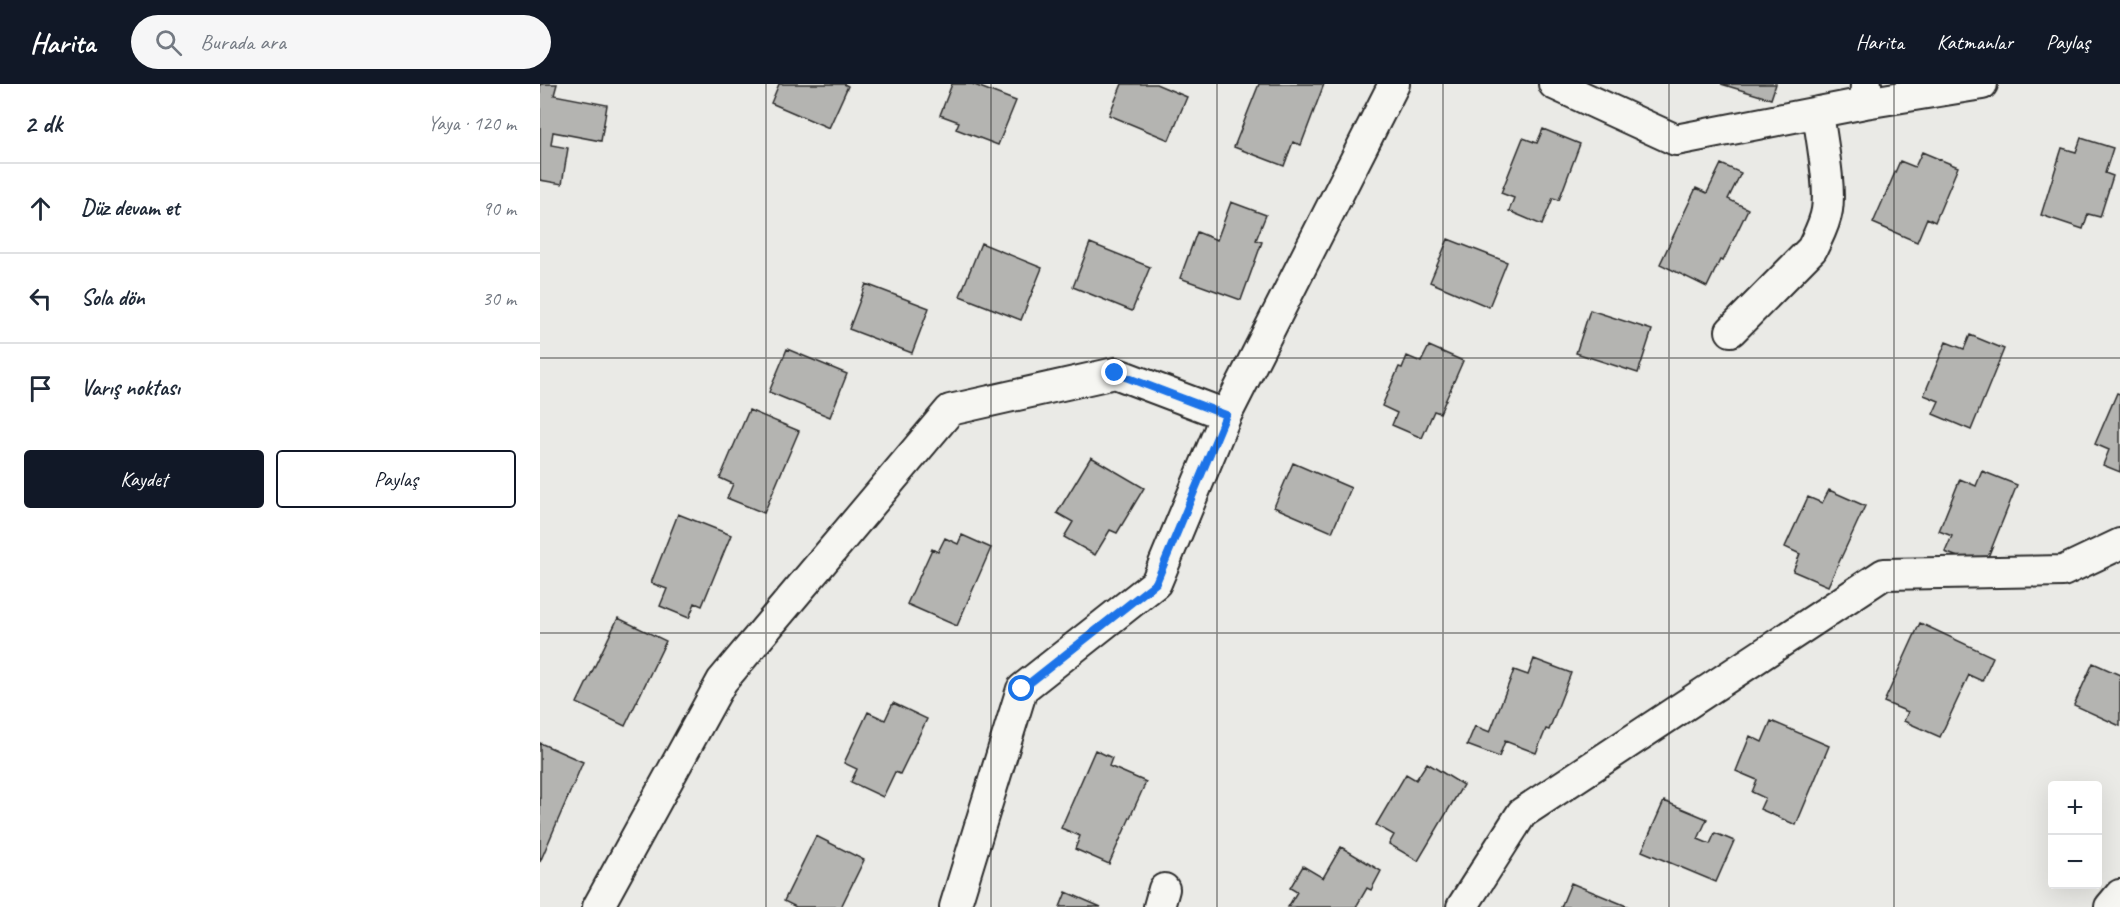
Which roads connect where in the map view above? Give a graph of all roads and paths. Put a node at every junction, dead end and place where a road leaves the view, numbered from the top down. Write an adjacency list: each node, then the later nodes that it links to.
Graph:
1 (1394, 84): 7 (street)
2 (1554, 84): 5 (street)
3 (1982, 84): 4 (street)
4 (1866, 94): 5 (street)
5 (1818, 112): 6 (street)
6 (1731, 331)
7 (1226, 415): 10 (street); 11 (street)
8 (2120, 544): 12 (street)
9 (2120, 895): 13 (street)
10 (598, 907)
11 (956, 907)
12 (1462, 907)
13 (2110, 907)

